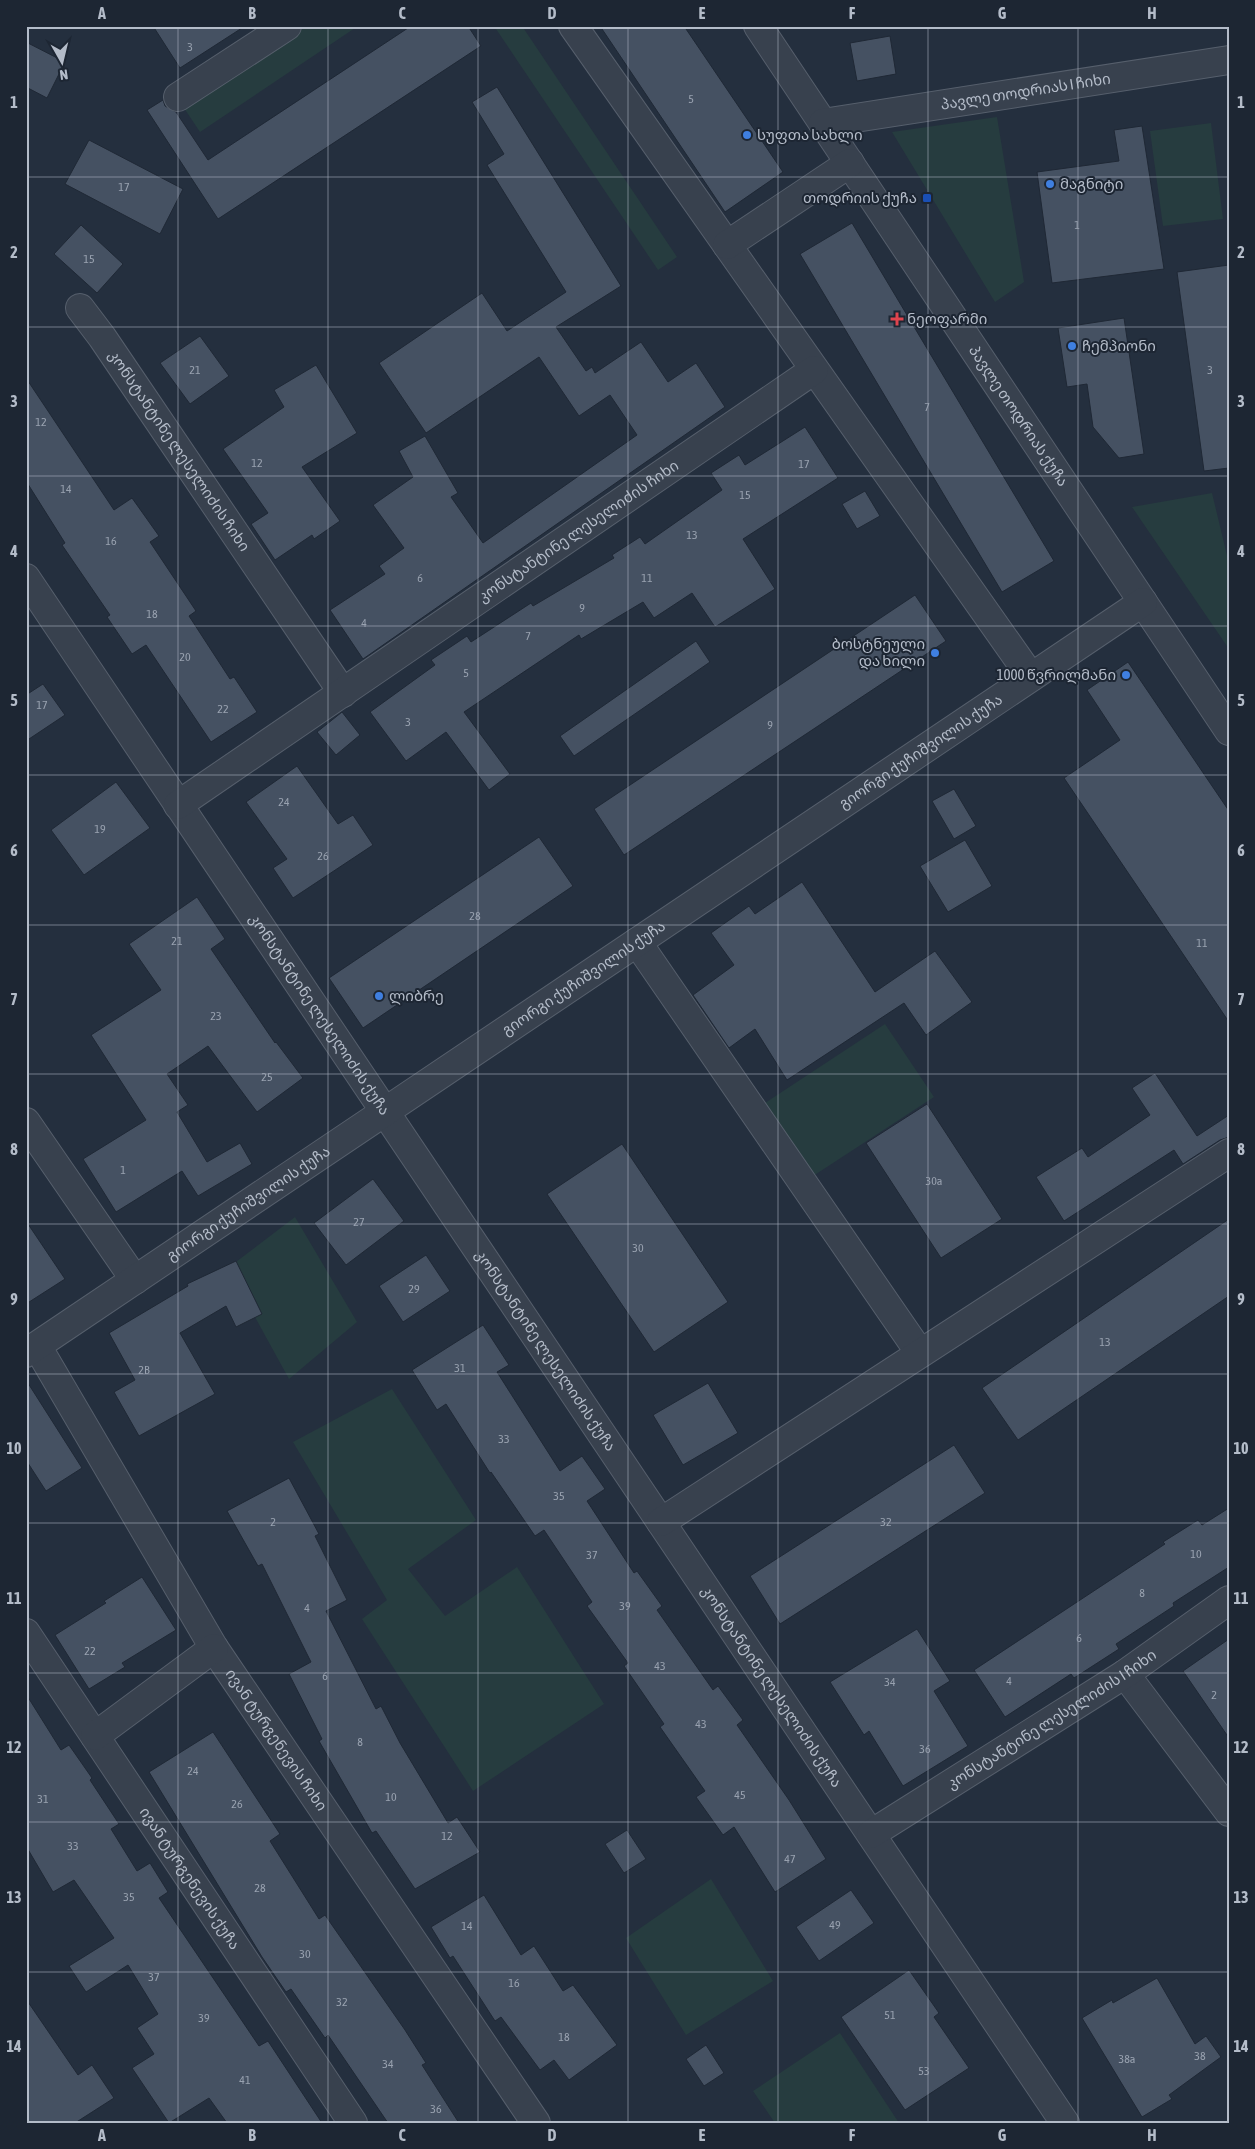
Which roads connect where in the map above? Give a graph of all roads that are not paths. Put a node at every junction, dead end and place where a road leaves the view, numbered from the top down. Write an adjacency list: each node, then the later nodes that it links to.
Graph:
1 (287, 26): 5 (street)
2 (573, 26): 8 (street)
3 (758, 26): 6 (street, პავლე თოდრიას ქუჩა)
4 (1229, 60): 6 (street, პავლე თოდრიას I ჩიხი)
5 (178, 97)
6 (823, 123): 7 (street, პავლე თოდრიას ქუჩა)
7 (850, 163): 8 (street); 12 (street, პავლე თოდრიას ქუჩა)
8 (727, 245): 10 (street)
9 (80, 308): 14 (street, კონსტანტინე ლესელიძის ჩიხი)
10 (814, 370): 13 (street); 14 (street, კონსტანტინე ლესელიძის ჩიხი)
11 (26, 578): 16 (street, კონსტანტინე ლესელიძის ქუჩა)
12 (1143, 602): 13 (street, გიორგი ქუჩიშვილის ქუჩა); 15 (street, პავლე თოდრიას ქუჩა)
13 (1031, 677): 17 (street, გიორგი ქუჩიშვილის ქუჩა)
14 (343, 693): 16 (street, კონსტანტინე ლესელიძის ჩიხი)
15 (1229, 731)
16 (178, 805): 18 (street, კონსტანტინე ლესელიძის ქუჩა)
17 (637, 942): 18 (street, გიორგი ქუჩიშვილის ქუჩა); 23 (street)
18 (385, 1112): 21 (street, გიორგი ქუჩიშვილის ქუჩა); 24 (street, კონსტანტინე ლესელიძის ქუჩა)
19 (26, 1122): 21 (street)
20 (1229, 1153): 23 (street)
21 (135, 1280): 22 (street, გიორგი ქუჩიშვილის ქუჩა)
22 (32, 1349): 27 (street, ივან ტურგენევის ჩიხი)
23 (920, 1353): 24 (street)
24 (661, 1522): 31 (street, კონსტანტინე ლესელიძის ქუჩა)
25 (1229, 1600): 28 (street, კონსტანტინე ლესელიძის I ჩიხი)
26 (26, 1633): 29 (street, ივან ტურგენევის ქუჩა)
27 (214, 1648): 29 (street); 33 (street, ივან ტურგენევის ჩიხი)
28 (1125, 1674): 30 (street); 31 (street, კონსტანტინე ლესელიძის I ჩიხი)
29 (95, 1736): 32 (street, ივან ტურგენევის ქუჩა)
30 (1229, 1812)
31 (871, 1834): 34 (street, კონსტანტინე ლესელიძის ქუჩა)
32 (353, 2123)
33 (536, 2123)
34 (1065, 2123)

